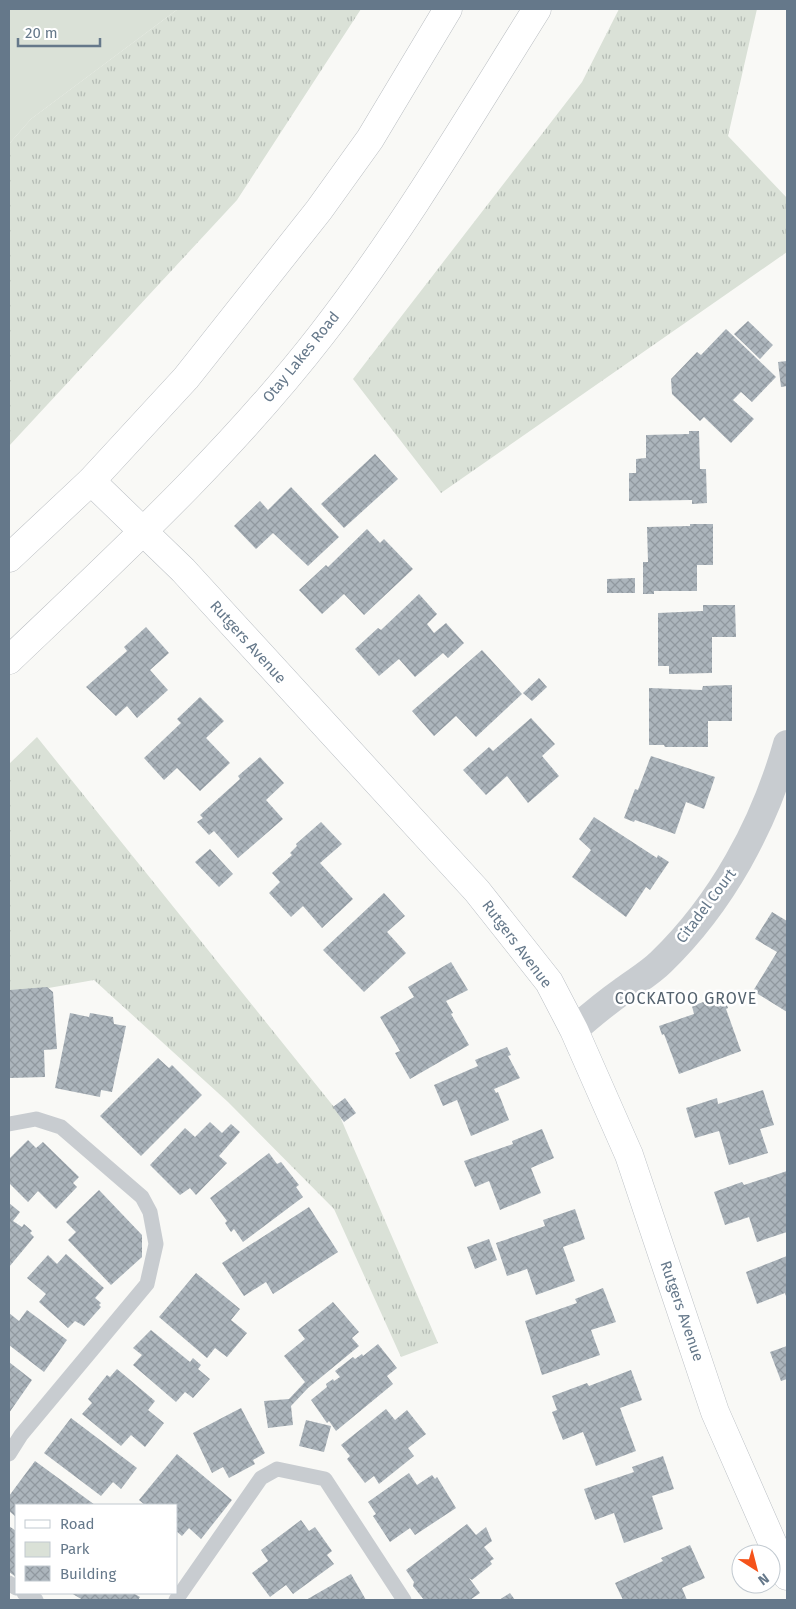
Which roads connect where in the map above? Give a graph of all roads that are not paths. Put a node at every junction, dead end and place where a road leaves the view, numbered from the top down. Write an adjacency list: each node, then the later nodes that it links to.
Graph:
1 (448, 9): 3 (main road)
2 (537, 9): 4 (main road, Otay Lakes Road)
3 (91, 481): 4 (main road, Rutgers Avenue); 5 (main road)
4 (144, 532): 6 (main road, Otay Lakes Road); 8 (main road, Rutgers Avenue)
5 (9, 558)
6 (9, 660)
7 (787, 744): 8 (street, Citadel Court)
8 (574, 1030): 11 (main road, Rutgers Avenue)
9 (9, 1124): 10 (lane)
10 (9, 1454)
11 (787, 1576)
12 (176, 1600): 13 (lane)
13 (404, 1600)

